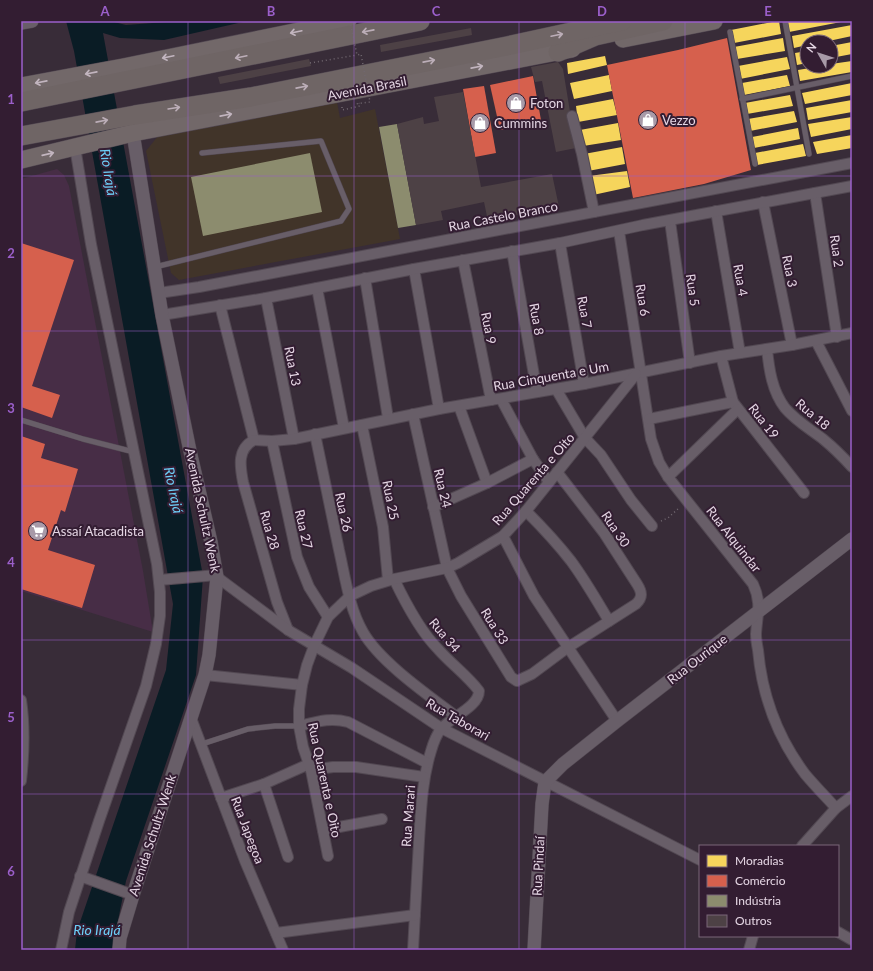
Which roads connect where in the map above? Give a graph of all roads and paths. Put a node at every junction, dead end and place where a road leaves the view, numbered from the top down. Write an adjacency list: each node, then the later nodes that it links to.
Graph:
1 (32, 21): 8 (street)
2 (349, 21): 11 (path, bridge); 13 (highway, one-way to 13)
3 (420, 21): 13 (highway, one-way to 13)
4 (622, 21): 22 (highway, Avenida Brasil, one-way to 4)
5 (663, 21): 10 (highway)
6 (714, 21): 10 (highway, Avenida Brasil)
7 (785, 21): 17 (lane)
8 (21, 23)
9 (730, 32): 18 (lane)
10 (558, 52): 23 (highway, Avenida Brasil, one-way to 10)
11 (357, 55): 12 (path); 20 (path, bridge)
12 (310, 63)
13 (123, 74): 16 (highway, one-way to 16)
14 (852, 76): 17 (lane)
15 (21, 86): 16 (highway, one-way to 15)
16 (59, 86): 19 (highway)
17 (797, 87): 18 (lane); 28 (lane)
18 (742, 98): 31 (lane)
19 (21, 102)
20 (355, 104)
21 (572, 116): 36 (street)
22 (48, 131): 24 (highway, Avenida Brasil); 25 (highway)
23 (127, 134): 26 (highway, Avenida Brasil); 42 (street, Avenida Schultz Wenk)
24 (21, 136)
25 (21, 142)
26 (79, 146): 29 (highway, Avenida Brasil, one-way to 26); 78 (street)
27 (202, 153): 42 (lane)
28 (809, 154)
29 (21, 160)
30 (852, 163): 36 (street, Rua Castelo Branco)
31 (755, 164)
32 (852, 186): 33 (street)
33 (815, 193): 34 (street); 51 (street, Rua 2)
34 (763, 202): 35 (street); 53 (street, Rua 3)
35 (716, 211): 37 (street); 55 (street, Rua 4)
36 (594, 212): 46 (street, Rua Castelo Branco)
37 (670, 221): 38 (street); 57 (street, Rua 5)
38 (619, 231): 39 (street); 58 (street, Rua 6)
39 (560, 243): 40 (street); 59 (street, Rua 7)
40 (512, 251): 41 (street); 61 (street, Rua 8)
41 (463, 260): 43 (street); 62 (street, Rua 9)
42 (154, 267): 46 (street, Avenida Schultz Wenk)
43 (414, 269): 44 (street); 65 (street)
44 (365, 278): 45 (street); 68 (street)
45 (317, 288): 47 (street); 72 (street)
46 (159, 293): 49 (street, Avenida Schultz Wenk)
47 (266, 298): 48 (street); 75 (street, Rua 13)
48 (220, 305): 49 (street); 76 (street)
49 (162, 315): 93 (street, Avenida Schultz Wenk)
50 (852, 333): 51 (street, Rua Cinquenta e Um)
51 (837, 337): 52 (street, Rua Cinquenta e Um)
52 (816, 341): 53 (street, Rua Cinquenta e Um); 66 (street)
53 (792, 346): 54 (street, Rua Cinquenta e Um)
54 (766, 349): 55 (street, Rua Cinquenta e Um); 80 (street, Rua 18)
55 (740, 353): 56 (street, Rua Cinquenta e Um)
56 (721, 356): 57 (street, Rua Cinquenta e Um); 63 (street, Rua 19)
57 (690, 363): 58 (street, Rua Cinquenta e Um)
58 (639, 373): 59 (street, Rua Cinquenta e Um); 69 (street, Rua Alquindar); 74 (street, Rua Quarenta e Oito)
59 (584, 384): 60 (street, Rua Cinquenta e Um)
60 (556, 389): 61 (street, Rua Cinquenta e Um); 74 (street)
61 (537, 392): 62 (street, Rua Cinquenta e Um)
62 (496, 399): 64 (street, Rua Cinquenta e Um); 79 (street, Rua 9)
63 (735, 405): 69 (street); 82 (street); 85 (street, Rua 19)
64 (459, 406): 65 (street, Rua Cinquenta e Um); 84 (street)
65 (439, 409): 67 (street, Rua Cinquenta e Um)
66 (852, 411)
67 (413, 414): 68 (street, Rua Cinquenta e Um); 87 (street, Rua 24)
68 (388, 418): 71 (street, Rua Cinquenta e Um)
69 (649, 419): 82 (street, Rua Alquindar)
70 (21, 420): 78 (lane)
71 (362, 425): 72 (street, Rua Cinquenta e Um); 94 (street, Rua 25)
72 (344, 428): 73 (street, Rua Cinquenta e Um)
73 (314, 434): 75 (street, Rua Cinquenta e Um); 96 (street, Rua 26)
74 (585, 438): 81 (street, Rua Quarenta e Oito); 89 (street)
75 (294, 439): 77 (street, Rua Cinquenta e Um)
76 (254, 440): 77 (street, Rua Cinquenta e Um); 100 (street, Rua 28)
77 (272, 441): 98 (street, Rua 27)
78 (134, 452): 95 (street)
79 (533, 459): 83 (street, Rua 9); 84 (street)
80 (852, 467)
81 (557, 472): 83 (street, Rua Quarenta e Oito); 99 (street, Rua 30)
82 (668, 476): 86 (street, Rua Alquindar)
83 (549, 482): 88 (street, Rua Quarenta e Oito)
84 (487, 483): 87 (street)
85 (804, 493)
86 (687, 502): 89 (path); 97 (street, Rua Alquindar)
87 (433, 507): 92 (street, Rua 24)
88 (526, 511): 90 (street, Rua Quarenta e Oito); 99 (street)
89 (652, 526)
90 (503, 536): 92 (street, Rua Quarenta e Oito); 102 (street)
91 (852, 539): 97 (street, Rua Ourique)
92 (447, 568): 94 (street, Rua Quarenta e Oito); 102 (street, Rua 33)
93 (213, 576): 95 (street); 100 (street, Rua Taborari); 103 (street, Avenida Schultz Wenk)
94 (391, 579): 96 (street, Rua Quarenta e Oito); 106 (street, Rua 34)
95 (163, 580): 128 (street)
96 (350, 596): 98 (street, Rua Quarenta e Oito); 107 (street, Rua 26)
97 (759, 611): 109 (street, Rua Ourique); 121 (street, Rua Alquindar)
98 (328, 617): 101 (street, Rua Quarenta e Oito)
99 (609, 621): 102 (street)
100 (288, 630): 101 (street, Rua Taborari)
101 (314, 646): 104 (street, Rua Quarenta e Oito); 111 (street, Rua Taborari)
102 (567, 648): 109 (street)
103 (205, 675): 104 (street); 108 (street, Avenida Schultz Wenk)
104 (302, 685): 110 (street, Rua Quarenta e Oito)
105 (21, 700): 116 (street)
106 (474, 702): 107 (street, Rua Marari)
107 (457, 717): 111 (street, Rua Marari)
108 (191, 718): 112 (street, Rua Japegoa); 129 (street, Avenida Schultz Wenk)
109 (617, 721): 117 (street, Rua Ourique)
110 (299, 726): 112 (lane); 113 (street); 114 (street, Rua Quarenta e Oito)
111 (441, 728): 113 (street, Rua Marari); 117 (street, Rua Taborari)
112 (202, 744): 120 (street, Rua Japegoa)
113 (427, 763): 115 (street, Rua Marari)
114 (310, 767): 115 (street); 118 (street); 123 (street, Rua Quarenta e Oito)
115 (424, 777): 130 (street, Rua Marari)
116 (21, 781)
117 (545, 782): 127 (street, Rua Taborari); 139 (street, Rua Pindaí)
118 (264, 784): 120 (street); 126 (street)
119 (852, 796): 121 (street)
120 (221, 798): 131 (street, Rua Japegoa)
121 (836, 808): 124 (street)
122 (382, 819): 123 (street)
123 (323, 830): 125 (street, Rua Quarenta e Oito)
124 (803, 845)
125 (328, 856)
126 (288, 857)
127 (699, 859)
128 (80, 876): 129 (street); 135 (street)
129 (133, 895): 136 (street, Avenida Schultz Wenk)
130 (415, 915): 131 (street); 138 (street, Rua Marari)
131 (276, 932): 137 (street, Rua Japegoa)
132 (839, 933): 134 (street)
133 (753, 937): 140 (street)
134 (852, 940)
135 (61, 950)
136 (119, 950)
137 (283, 950)
138 (414, 950)
139 (534, 950)
140 (749, 950)

